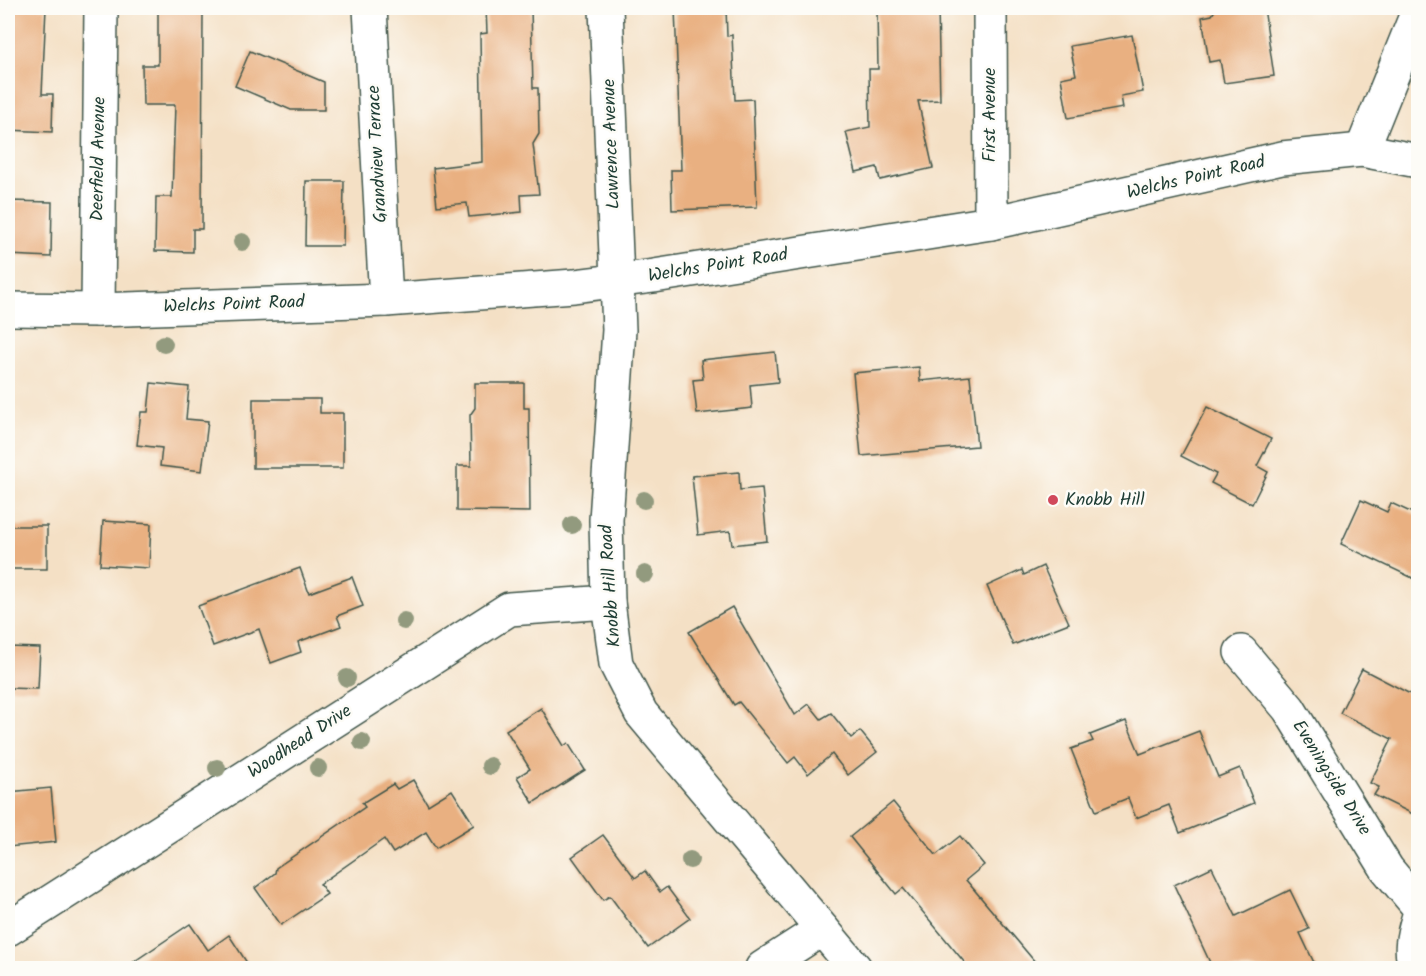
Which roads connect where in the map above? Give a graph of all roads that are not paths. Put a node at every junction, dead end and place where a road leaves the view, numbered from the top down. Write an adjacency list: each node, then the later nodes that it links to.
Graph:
1 (101, 8): 12 (street, Deerfield Avenue)
2 (370, 8): 10 (street, Grandview Terrace)
3 (606, 8): 9 (street, Lawrence Avenue)
4 (990, 8): 8 (street, First Avenue)
5 (1419, 11): 6 (street)
6 (1362, 150): 7 (street, Welchs Point Road); 8 (street, Welchs Point Road)
7 (1419, 161)
8 (991, 223): 9 (street, Welchs Point Road)
9 (617, 281): 10 (street, Welchs Point Road); 13 (street, Knobb Hill Road)
10 (386, 300): 12 (street, Welchs Point Road)
11 (8, 309): 12 (street, Welchs Point Road)
12 (98, 310)
13 (608, 602): 17 (street, Woodhead Drive); 18 (street, Knobb Hill Road)
14 (1241, 652): 15 (street, Eveningside Drive)
15 (1419, 906)
16 (1419, 919): 21 (street)
17 (8, 929)
18 (822, 929): 19 (street); 20 (street, Knobb Hill Road)
19 (762, 969)
20 (855, 969)
21 (1416, 969)

